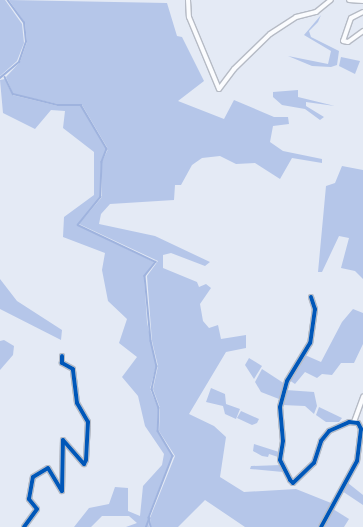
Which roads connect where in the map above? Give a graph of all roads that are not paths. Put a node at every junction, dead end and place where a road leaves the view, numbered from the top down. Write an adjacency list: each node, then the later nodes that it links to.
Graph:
1 (188, 0): 2 (street)
2 (331, 0)
3 (349, 0): 4 (street)
4 (363, 1)
5 (363, 12): 6 (street)
6 (363, 31)
7 (310, 297): 10 (street)
8 (62, 356): 11 (street)
9 (363, 397): 10 (street)
10 (354, 422): 12 (street)
11 (24, 527)
12 (321, 527)

